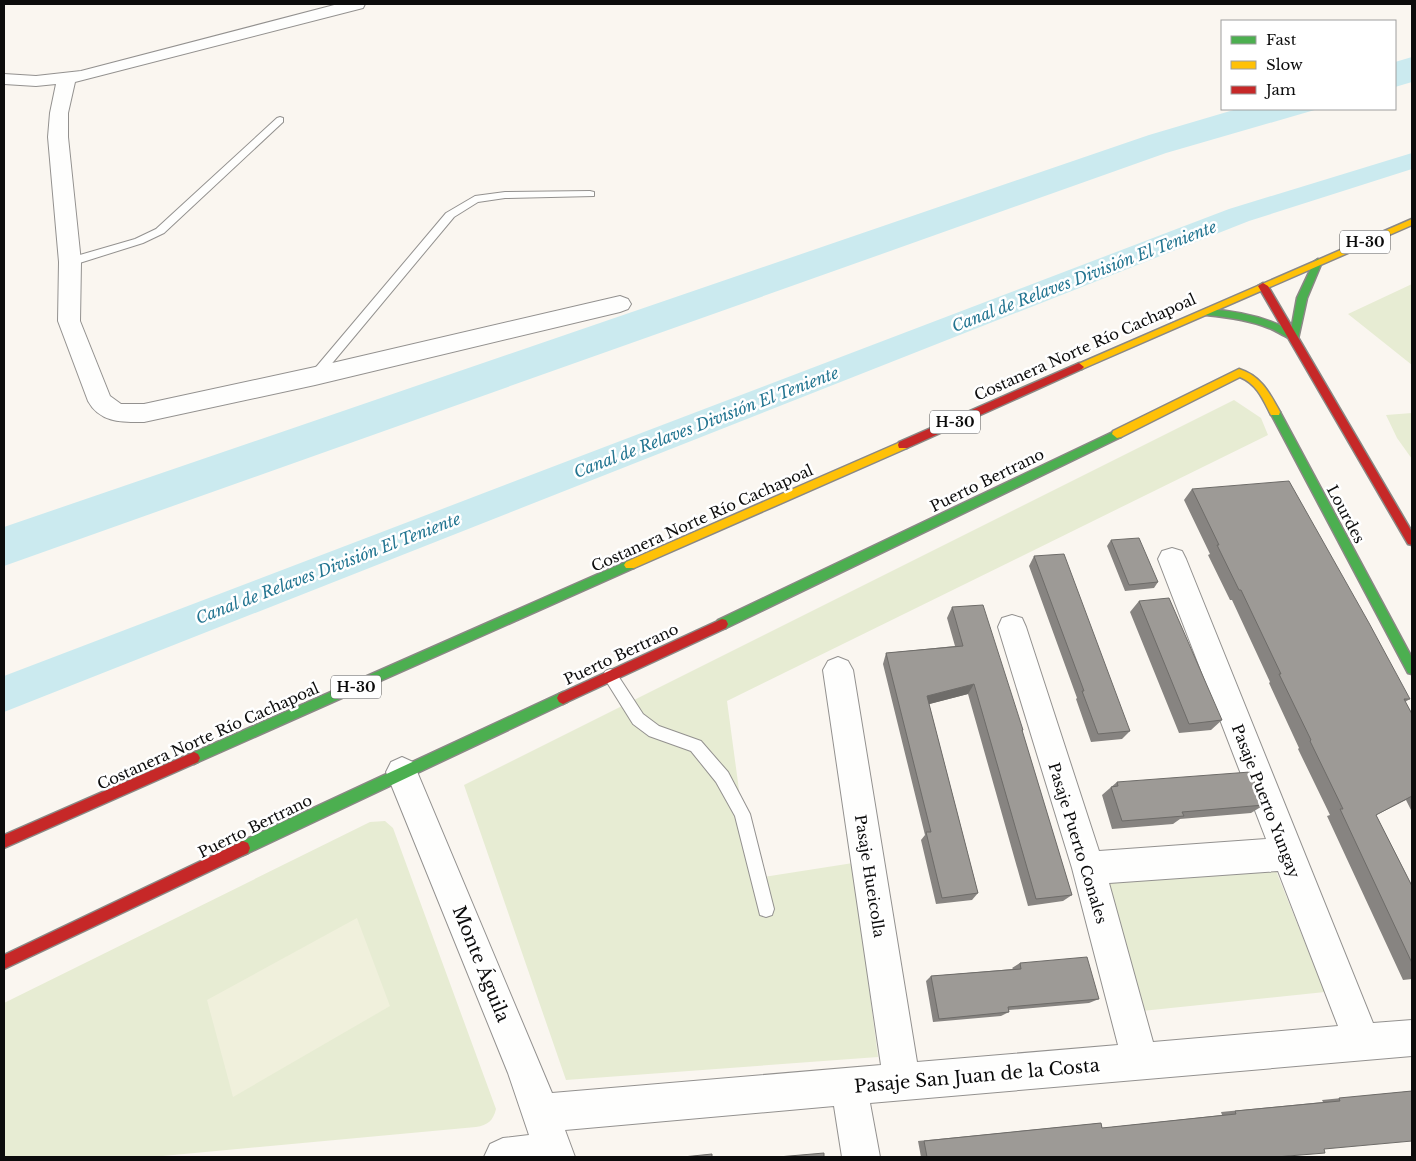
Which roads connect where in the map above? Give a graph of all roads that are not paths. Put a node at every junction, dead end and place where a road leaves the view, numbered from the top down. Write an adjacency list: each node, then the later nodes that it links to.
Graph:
1 (356, 4): 2 (street)
2 (66, 78): 3 (street); 7 (street)
3 (4, 79)
4 (280, 120): 7 (lane)
5 (590, 194): 13 (lane)
6 (1412, 222): 8 (street, Costanera Norte Río Cachapoal / H-30)
7 (70, 262): 13 (street)
8 (1318, 262): 9 (street, Costanera Norte Río Cachapoal / H-30); 12 (street)
9 (1263, 286): 11 (street, Costanera Norte Río Cachapoal / H-30); 12 (street)
10 (620, 304): 13 (street)
11 (1203, 312): 12 (street); 22 (street, Costanera Norte Río Cachapoal / H-30)
12 (1295, 337): 15 (street)
13 (315, 376)
14 (1250, 376): 18 (street, Lourdes); 20 (street, Puerto Bertrano)
15 (1411, 535)
16 (1172, 559): 23 (street, Pasaje Puerto Yungay)
17 (1012, 627): 24 (street, Pasaje Puerto Conales)
18 (1412, 669)
19 (838, 670): 30 (street, Pasaje Hueicolla)
20 (610, 676): 21 (street, Puerto Bertrano); 25 (lane)
21 (402, 772): 26 (street, Puerto Bertrano); 32 (street, Monte Águila)
22 (4, 842)
23 (1287, 854): 24 (street); 28 (street, Pasaje Puerto Yungay)
24 (1088, 868): 29 (street, Pasaje Puerto Conales)
25 (766, 909)
26 (4, 962)
27 (1412, 1038): 28 (street, Pasaje San Juan de la Costa)
28 (1362, 1042): 29 (street, Pasaje San Juan de la Costa)
29 (1140, 1061): 30 (street, Pasaje San Juan de la Costa)
30 (902, 1081): 31 (street, Pasaje San Juan de la Costa)
31 (849, 1087): 32 (street, Pasaje San Juan de la Costa); 34 (street)
32 (550, 1139): 33 (street, Pasaje San Juan de la Costa)
33 (503, 1157)
34 (861, 1157)

